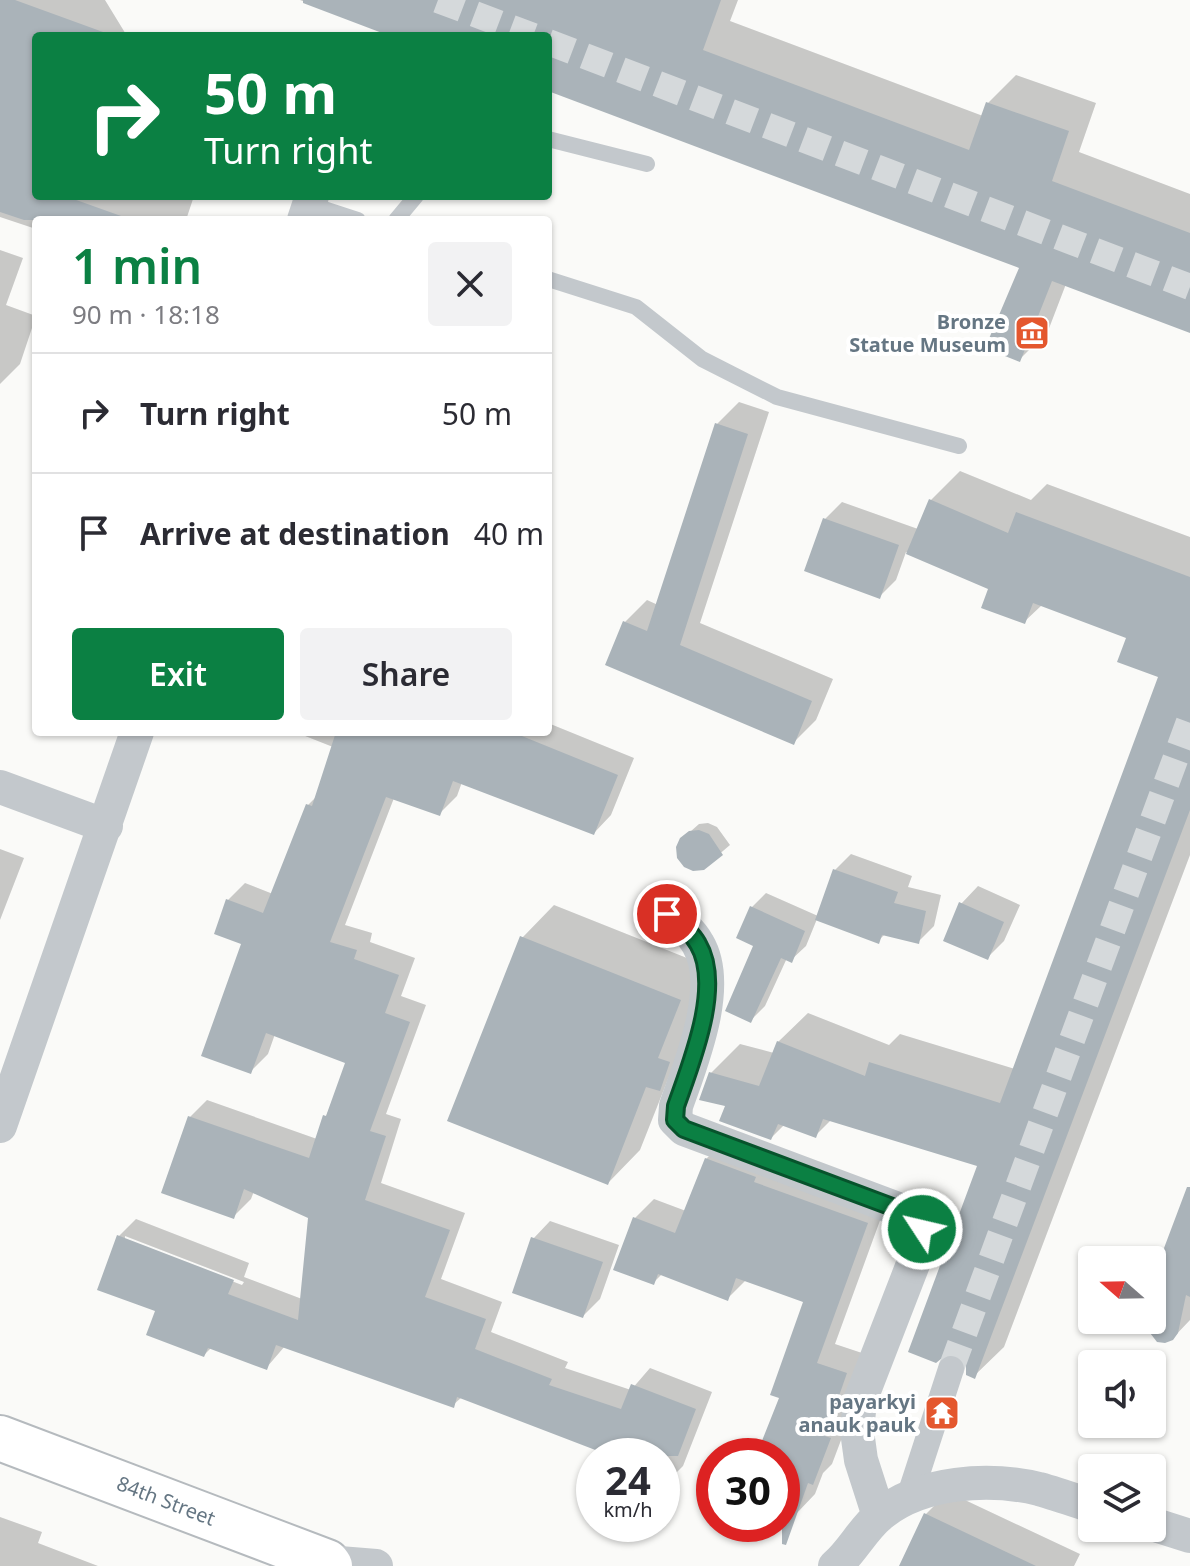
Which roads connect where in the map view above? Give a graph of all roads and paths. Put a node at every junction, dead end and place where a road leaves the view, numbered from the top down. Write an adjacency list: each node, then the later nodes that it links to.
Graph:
1 (552, 140): 2 (lane)
2 (647, 164)
3 (413, 200): 6 (lane)
4 (308, 207): 5 (lane)
5 (343, 216)
6 (399, 216)
7 (552, 280): 8 (lane)
8 (959, 446)
9 (136, 736): 11 (street)
10 (0, 787): 11 (street)
11 (106, 826): 13 (street)
12 (667, 914): 18 (street)
13 (0, 1126)
14 (951, 1369): 16 (street)
15 (0, 1438): 21 (main road, 84th Street)
16 (909, 1498): 17 (street); 18 (street)
17 (1078, 1502)
18 (879, 1516): 23 (street)
19 (1166, 1528): 20 (street)
20 (1190, 1536)
21 (328, 1564): 22 (street)
22 (376, 1566)
23 (835, 1566)

